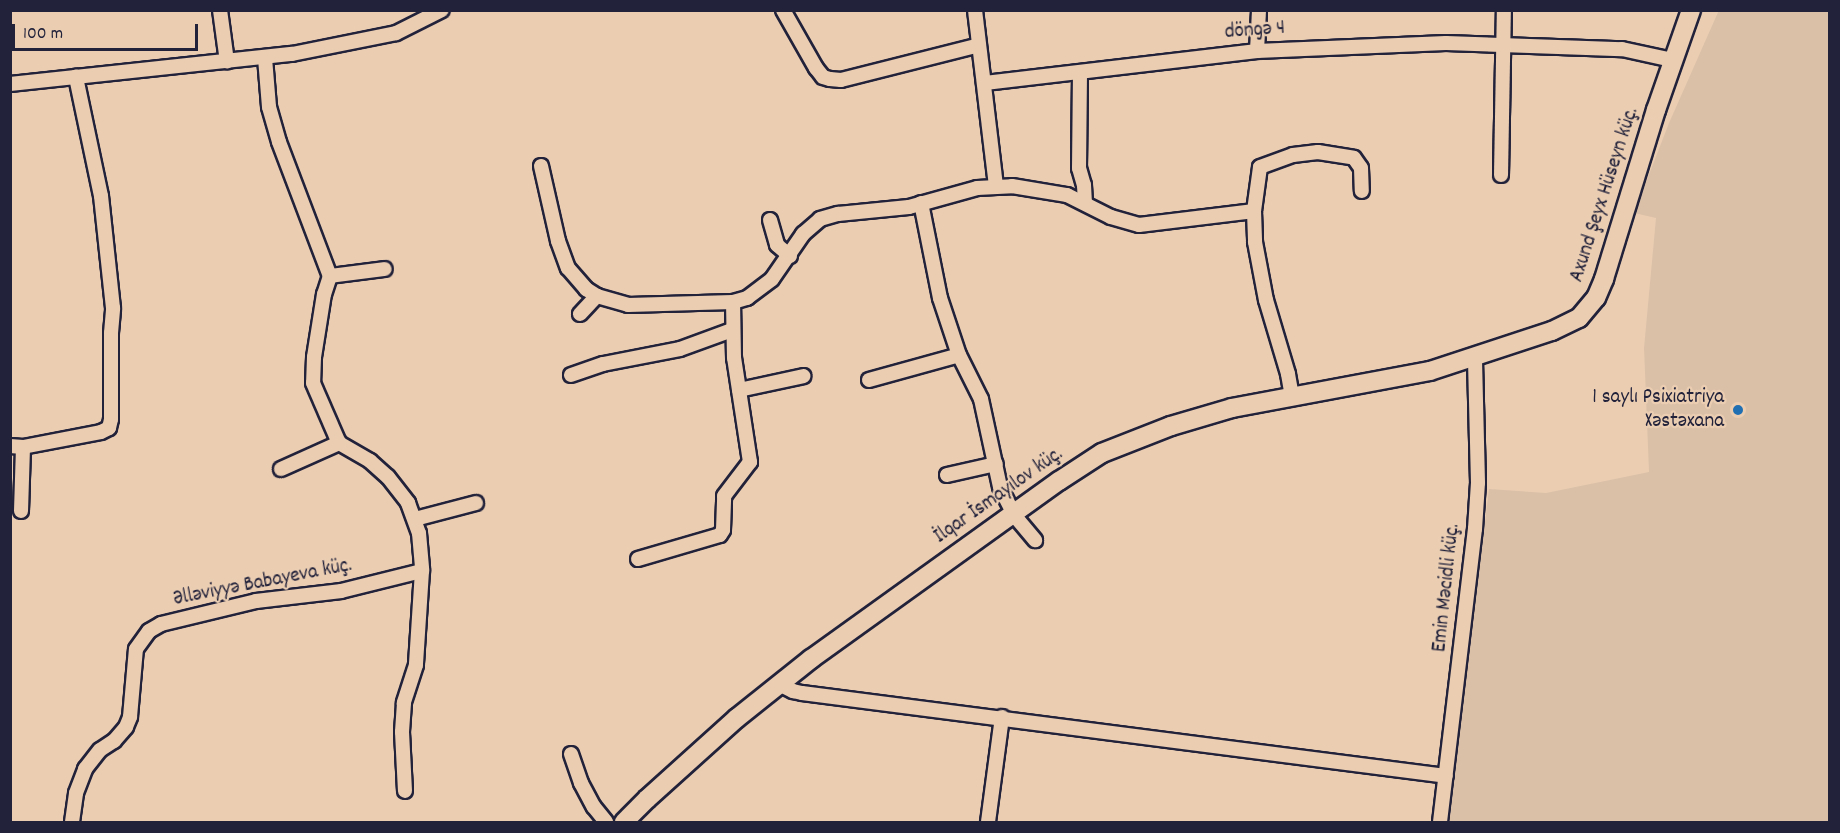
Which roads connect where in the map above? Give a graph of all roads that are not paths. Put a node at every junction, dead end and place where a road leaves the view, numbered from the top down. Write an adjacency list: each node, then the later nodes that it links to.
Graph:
1 (220, 10): 13 (street)
2 (442, 10): 11 (street)
3 (783, 10): 9 (street)
4 (975, 10): 9 (street)
5 (1259, 10): 10 (street)
6 (1504, 10): 8 (street)
7 (1690, 10): 12 (main road, Axund Şeyx Hüseyn küç.)
8 (1504, 43): 10 (street, döngə 4); 12 (street, döngə 4); 19 (street)
9 (979, 45): 16 (street)
10 (1257, 51): 14 (street, döngə 4)
11 (265, 58): 13 (street); 28 (street)
12 (1672, 60): 34 (main road, Axund Şeyx Hüseyn küç.)
13 (227, 62): 15 (street)
14 (1080, 73): 16 (street, döngə 4); 22 (street)
15 (76, 77): 17 (street); 41 (street)
16 (985, 82): 20 (street)
17 (10, 84)
18 (542, 166): 29 (street)
19 (1501, 175)
20 (996, 186): 22 (street); 23 (street)
21 (1362, 191): 24 (street)
22 (1085, 202): 24 (street)
23 (921, 203): 26 (street); 33 (street)
24 (1254, 211): 39 (street)
25 (770, 220): 26 (street)
26 (790, 256): 30 (street)
27 (386, 269): 28 (street)
28 (330, 276): 40 (street)
29 (597, 296): 30 (street); 31 (street)
30 (733, 302): 32 (street)
31 (580, 314)
32 (732, 330): 35 (street); 38 (street)
33 (959, 355): 37 (street); 42 (street)
34 (1475, 357): 39 (main road, İlqar İsmayılov küç.); 55 (street, Emin Məcidli küç.)
35 (572, 375)
36 (804, 376): 38 (street)
37 (869, 380)
38 (740, 390): 50 (street)
39 (1292, 396): 47 (main road, İlqar İsmayılov küç.)
40 (339, 443): 43 (street); 48 (street)
41 (17, 447): 46 (street)
42 (996, 464): 44 (street); 47 (street)
43 (281, 469)
44 (947, 475)
45 (476, 503): 48 (street)
46 (21, 511)
47 (1014, 515): 49 (street); 52 (main road, İlqar İsmayılov küç.)
48 (415, 519): 51 (street)
49 (1035, 540)
50 (638, 559)
51 (422, 572): 56 (street); 57 (street, Əlləviyyə Babayeva küç.)
52 (779, 684): 53 (street); 59 (main road, İlqar İsmayılov küç.)
53 (1002, 717): 55 (street); 60 (street)
54 (571, 754): 58 (street)
55 (1446, 776): 61 (street, Emin Məcidli küç.)
56 (405, 791)
57 (72, 822)
58 (606, 822)
59 (624, 822)
60 (988, 822)
61 (1440, 822)

